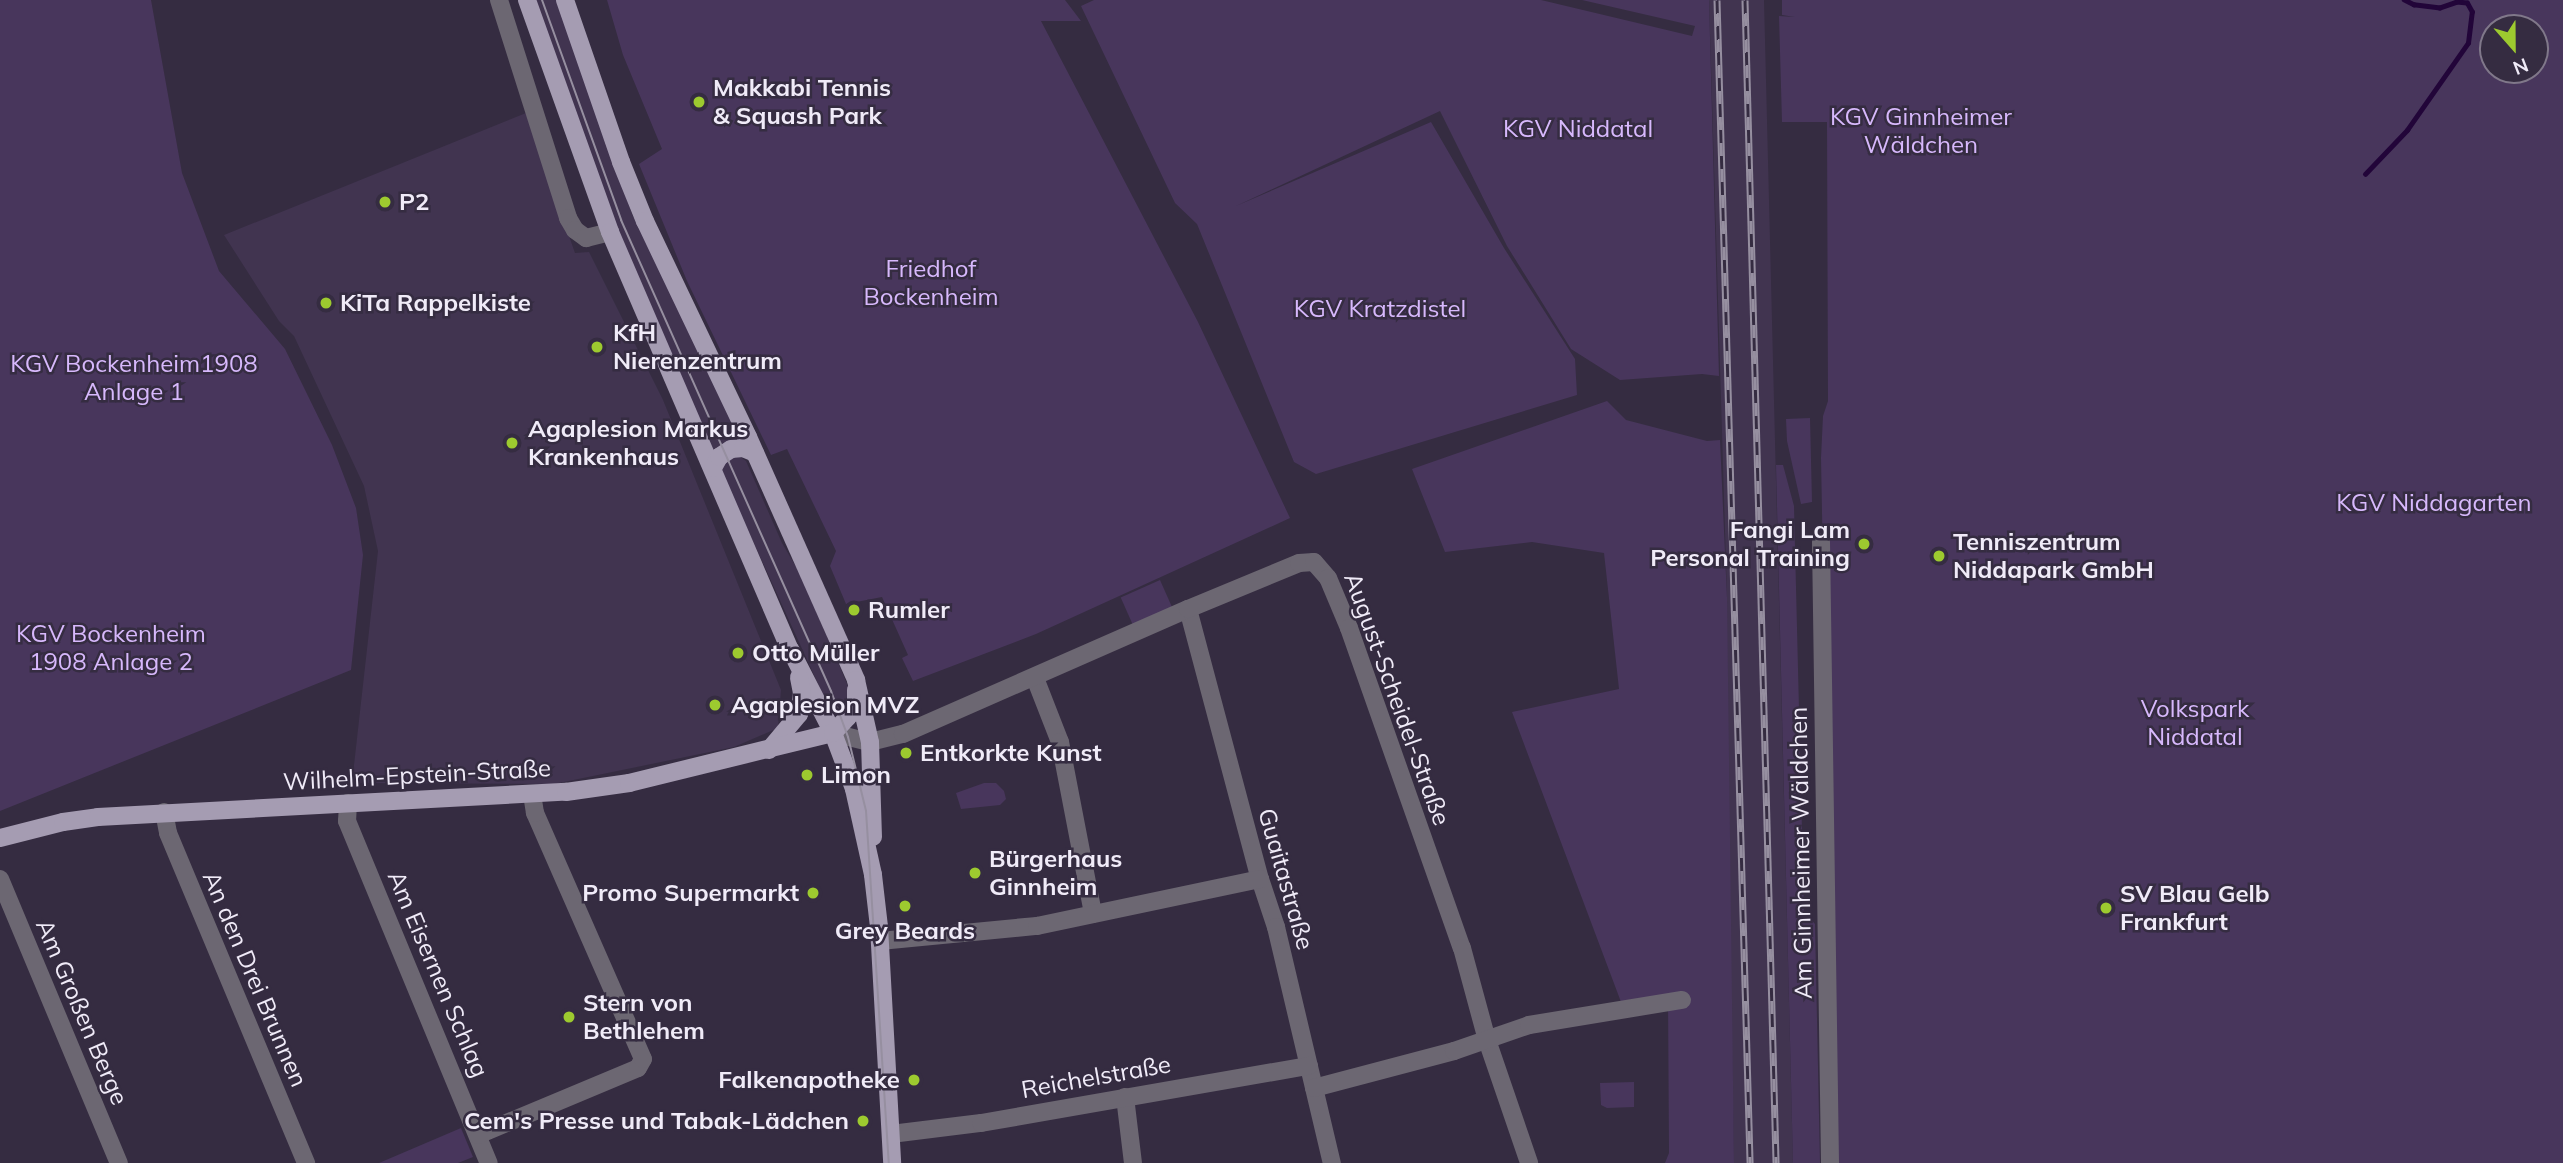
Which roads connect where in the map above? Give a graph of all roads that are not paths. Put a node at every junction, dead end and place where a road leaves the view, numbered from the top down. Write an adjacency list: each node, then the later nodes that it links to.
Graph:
1 (499, 0): 4 (street)
2 (527, 0): 4 (main road)
3 (565, 0): 5 (main road)
4 (610, 232): 6 (main road)
5 (755, 453): 6 (main road); 11 (main road)
6 (713, 468): 9 (main road)
7 (1821, 542): 38 (street, Am Ginnheimer Wäldchen)
8 (1188, 609): 10 (street, August-Scheidel-Straße); 21 (street, Guaitastraße); 25 (street, August-Scheidel-Straße)
9 (798, 667): 12 (main road); 14 (main road)
10 (1035, 678): 13 (street, August-Scheidel-Straße); 22 (street)
11 (856, 680): 12 (main road); 13 (main road)
12 (833, 733): 13 (street, August-Scheidel-Straße); 14 (main road, Wilhelm-Epstein-Straße); 19 (main road)
13 (870, 741): 19 (main road)
14 (769, 750): 15 (main road, Wilhelm-Epstein-Straße)
15 (531, 794): 16 (main road, Wilhelm-Epstein-Straße); 30 (street)
16 (348, 803): 17 (main road, Wilhelm-Epstein-Straße); 30 (street, Am Eisernen Schlag)
17 (164, 812): 18 (main road, Wilhelm-Epstein-Straße); 32 (street, An den Drei Brunnen)
18 (0, 838)
19 (873, 875): 23 (main road)
20 (0, 879): 31 (street, Am Großen Berge)
21 (1259, 879): 22 (street); 26 (street, Guaitastraße)
22 (1093, 914): 23 (street)
23 (880, 941): 29 (main road)
24 (1682, 1000): 25 (street)
25 (1487, 1040): 27 (street); 37 (street)
26 (1309, 1066): 27 (street, Guaitastraße); 28 (street, Reichelstraße)
27 (1314, 1088): 36 (street, Guaitastraße)
28 (1125, 1097): 29 (street, Reichelstraße); 35 (street)
29 (891, 1134): 34 (main road)
30 (478, 1135): 33 (street, Am Eisernen Schlag)
31 (119, 1163)
32 (306, 1163)
33 (489, 1163)
34 (892, 1163)
35 (1133, 1163)
36 (1332, 1163)
37 (1529, 1163)
38 (1830, 1163)

